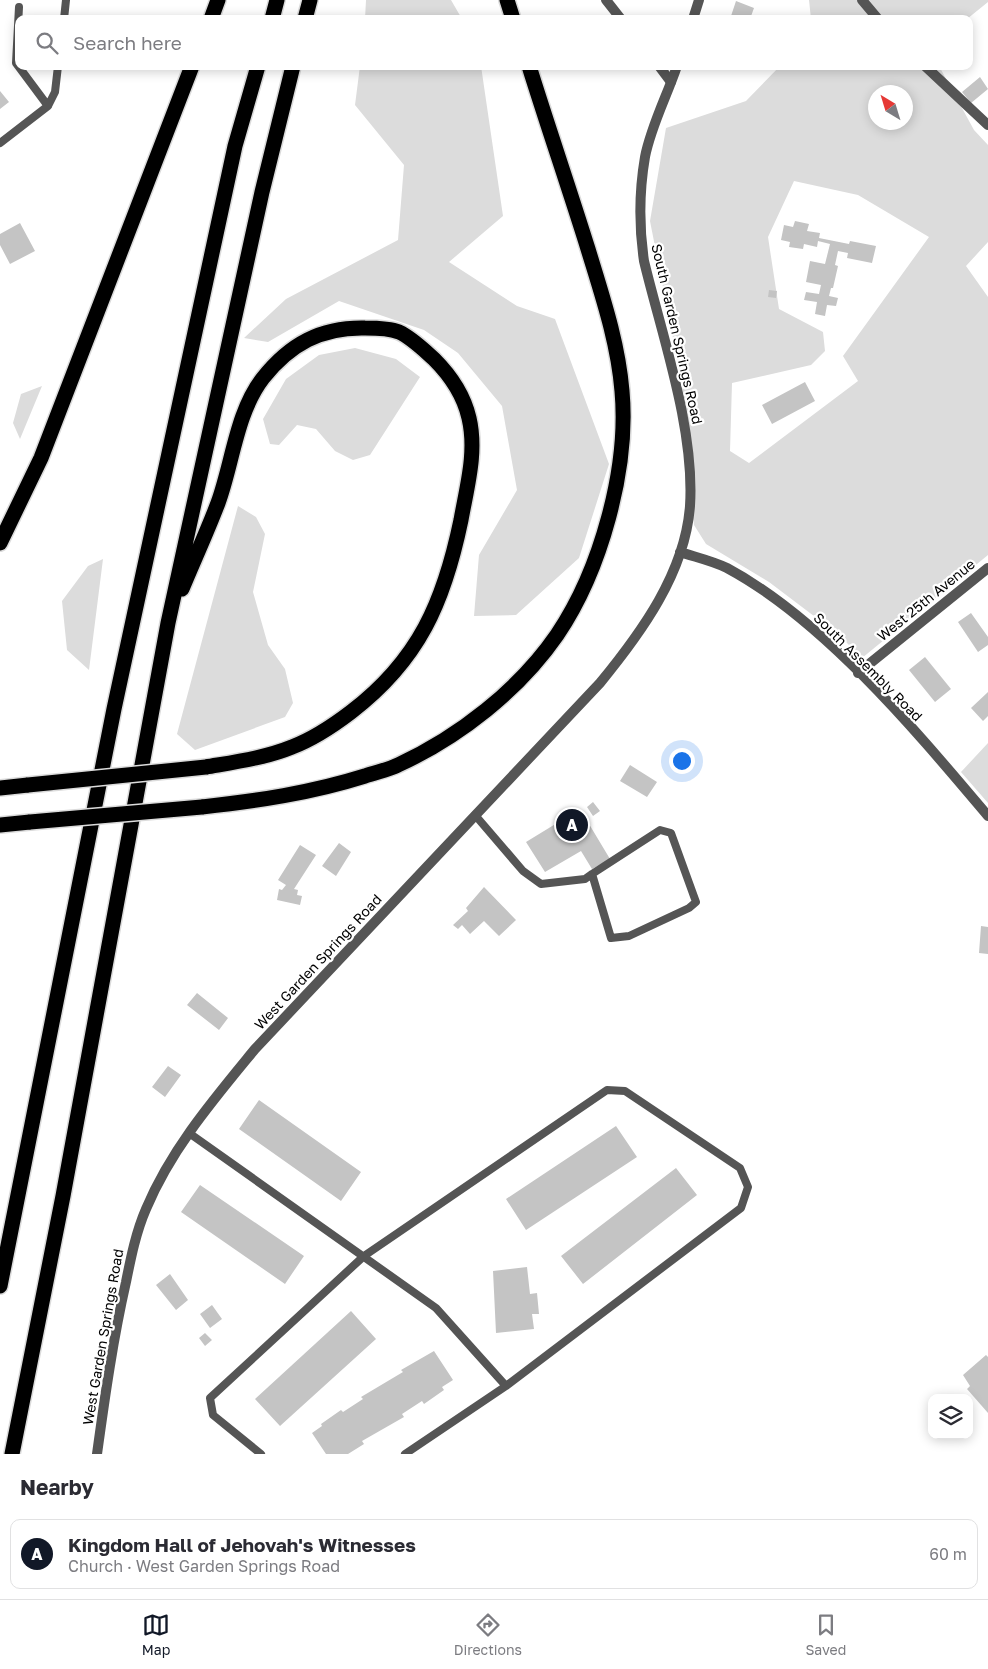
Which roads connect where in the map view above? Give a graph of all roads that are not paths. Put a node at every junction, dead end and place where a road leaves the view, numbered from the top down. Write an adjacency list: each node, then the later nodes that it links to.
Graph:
1 (66, 0): 11 (lane)
2 (218, 0): 12 (highway)
3 (277, 0): 13 (highway)
4 (310, 0): 14 (highway)
5 (507, 0): 15 (highway)
6 (606, 0): 16 (street)
7 (699, 0): 17 (street)
8 (862, 0): 18 (street)
9 (19, 7): 10 (lane)
10 (19, 15)
11 (64, 15)
12 (212, 15)
13 (273, 15)
14 (306, 15)
15 (512, 15)
16 (618, 15)
17 (694, 15)
18 (875, 15)
19 (21, 70): 29 (lane)
20 (58, 70): 29 (lane)
21 (190, 70): 32 (highway)
22 (257, 70): 44 (highway)
23 (293, 70): 35 (highway)
24 (530, 70): 40 (highway, bridge)
25 (662, 70): 28 (street)
26 (676, 70): 28 (street, South Garden Springs Road)
27 (930, 70): 30 (street)
28 (671, 82): 33 (street, South Garden Springs Road)
29 (48, 106): 31 (lane)
30 (988, 125)
31 (0, 143)
32 (0, 543)
33 (680, 552): 36 (street, South Assembly Road); 38 (street, West Garden Springs Road)
34 (988, 568): 36 (street, West 25th Avenue)
35 (168, 623): 37 (highway, bridge); 46 (highway)
36 (858, 673): 39 (street, South Assembly Road)
37 (0, 788)
38 (476, 815): 41 (lane); 42 (street, West Garden Springs Road)
39 (988, 816)
40 (0, 825)
41 (592, 874): 41 (lane)
42 (189, 1133): 43 (lane); 47 (street, West Garden Springs Road)
43 (364, 1256): 45 (lane); 45 (lane); 48 (lane)
44 (0, 1286)
45 (506, 1386): 49 (lane)
46 (12, 1454)
47 (97, 1454)
48 (261, 1454)
49 (405, 1454)

